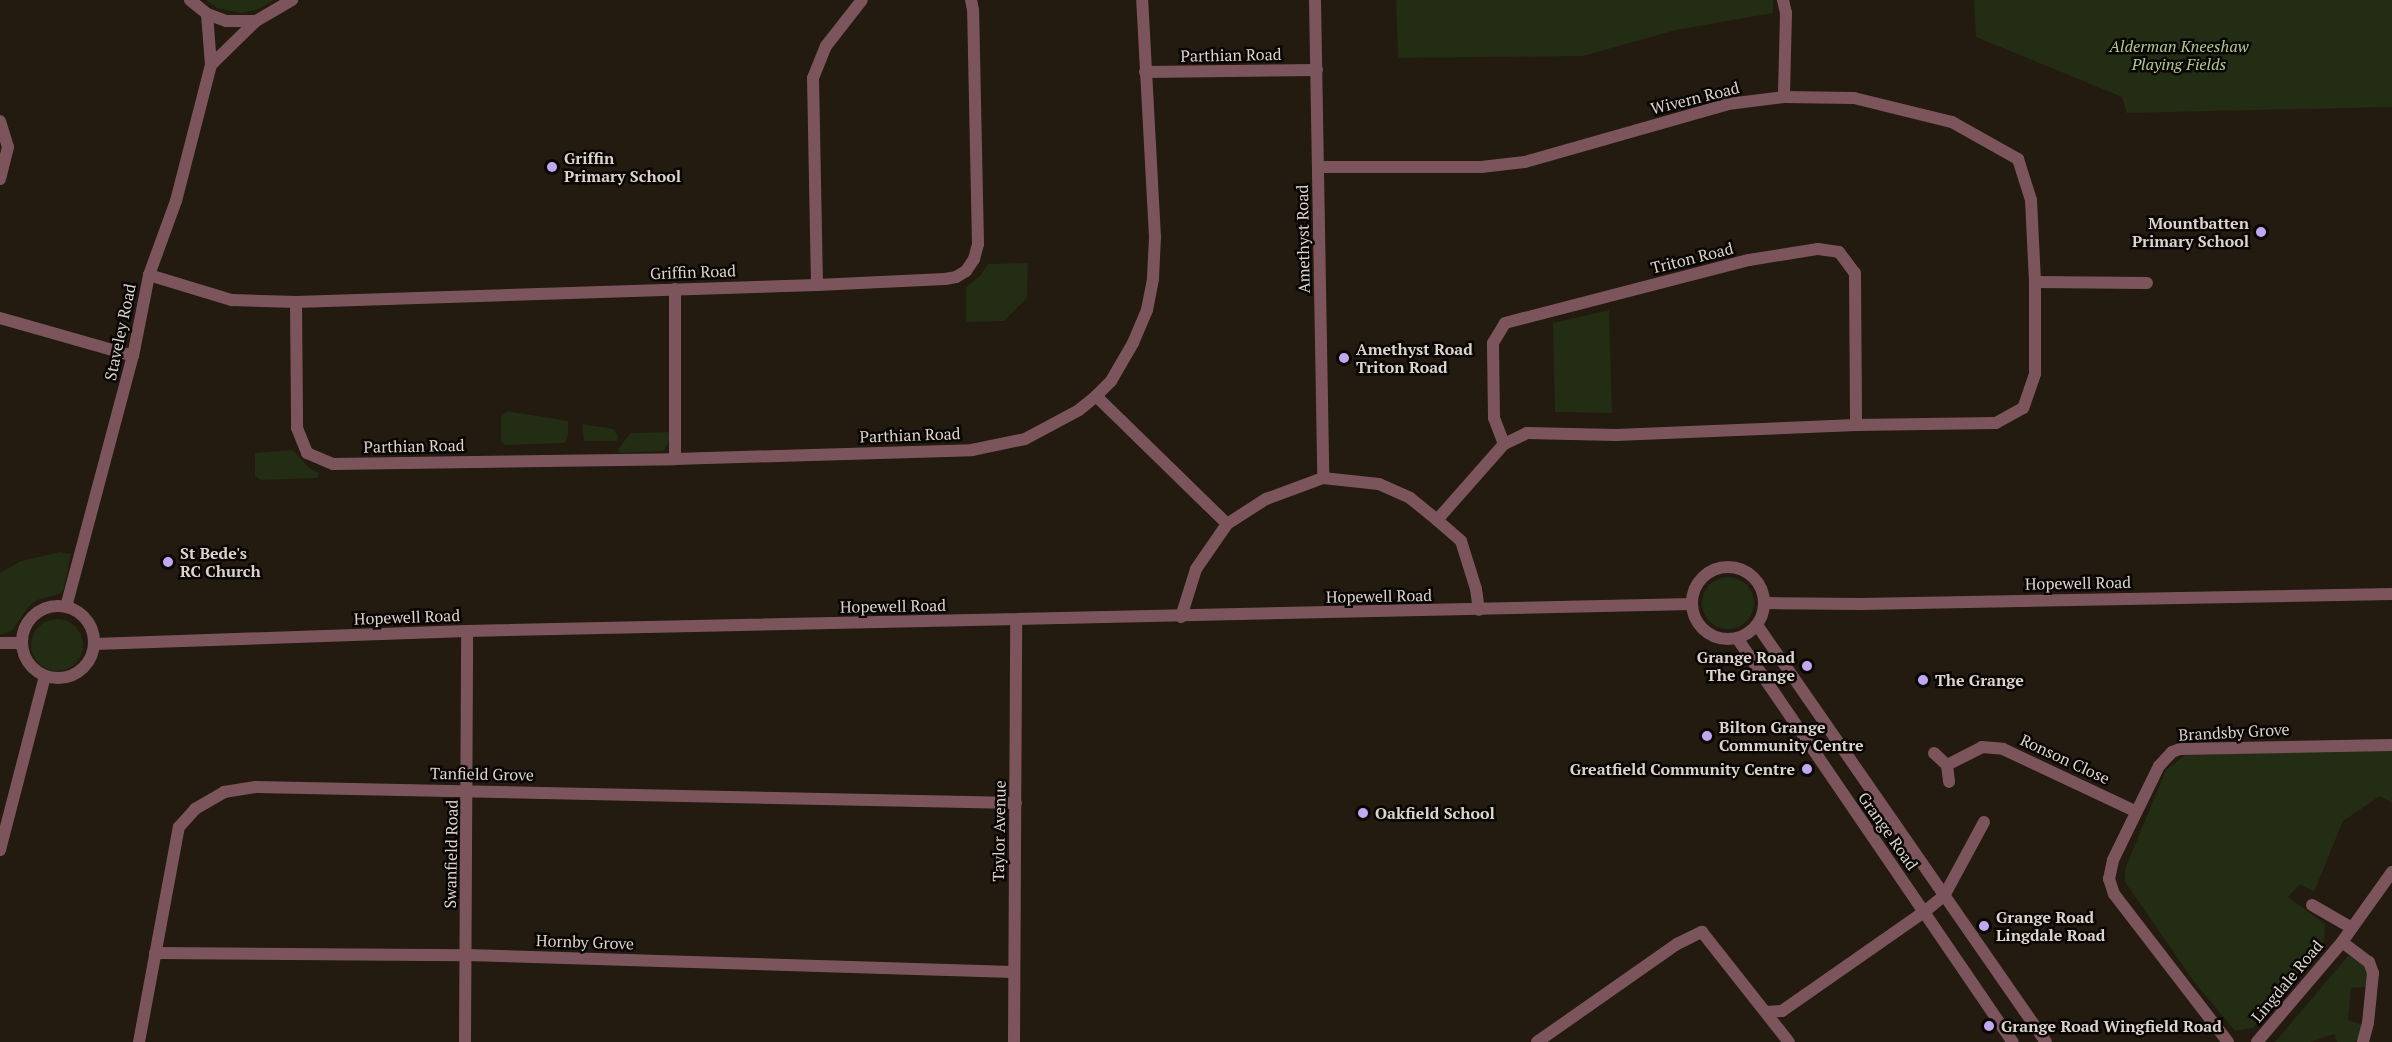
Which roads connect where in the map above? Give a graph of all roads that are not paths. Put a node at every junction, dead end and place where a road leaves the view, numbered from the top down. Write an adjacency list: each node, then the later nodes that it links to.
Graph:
1 (190, 0): 8 (street)
2 (292, 0): 9 (street)
3 (862, 0): 20 (street)
4 (971, 0): 20 (street, Griffin Road)
5 (1142, 0): 12 (street, Parthian Road)
6 (1315, 0): 11 (street, Amethyst Road)
7 (1783, 0): 13 (street)
8 (207, 14): 9 (street); 10 (street, Staveley Road)
9 (256, 21): 10 (street)
10 (211, 65): 17 (street, Staveley Road)
11 (1317, 70): 12 (street, Parthian Road); 15 (street, Amethyst Road)
12 (1145, 72): 25 (street, Parthian Road)
13 (1784, 97): 15 (street, Wivern Road); 18 (street, Wivern Road)
14 (0, 121): 16 (street)
15 (1319, 167): 29 (street, Amethyst Road)
16 (0, 179)
17 (149, 275): 22 (street, Griffin Road); 24 (street, Staveley Road)
18 (2035, 282): 19 (street); 26 (street, Wivern Road)
19 (2147, 283)
20 (817, 285): 21 (street, Griffin Road)
21 (675, 288): 22 (street, Griffin Road); 28 (street)
22 (296, 302): 28 (street, Parthian Road)
23 (0, 318): 24 (street)
24 (133, 356): 35 (street, Staveley Road)
25 (1096, 396): 28 (street, Parthian Road); 31 (street)
26 (1856, 425): 27 (street, Wivern Road); 27 (street, Triton Road)
27 (1504, 444): 30 (street, Wivern Road)
28 (675, 459)
29 (1323, 478): 30 (street); 31 (street)
30 (1437, 520): 36 (street)
31 (1227, 524): 37 (street)
32 (2392, 594): 33 (street, Hopewell Road)
33 (1764, 603): 34 (street); 39 (street)
34 (1692, 604): 36 (street, Hopewell Road); 41 (street)
35 (66, 607): 42 (street); 44 (street)
36 (1479, 610): 37 (street, Hopewell Road)
37 (1181, 617): 38 (street, Hopewell Road)
38 (1016, 620): 40 (street, Hopewell Road); 51 (street, Taylor Avenue)
39 (1757, 626): 41 (street); 56 (street, Grange Road)
40 (467, 631): 44 (street, Hopewell Road); 50 (street, Swanfield Road)
41 (1737, 638): 58 (street, Grange Road)
42 (21, 643): 43 (street); 45 (street)
43 (0, 644)
44 (94, 644): 45 (street)
45 (45, 676): 54 (street)
46 (2392, 745): 52 (street, Brandsby Grove)
47 (1934, 753): 48 (street)
48 (1947, 765): 49 (street); 52 (street, Ronson Close)
49 (1949, 782)
50 (468, 790): 51 (street, Tanfield Grove); 61 (street, Tanfield Grove); 62 (street, Swanfield Road)
51 (1016, 802): 63 (street, Taylor Avenue)
52 (2135, 811): 72 (street, Brandsby Grove)
53 (1984, 822): 56 (street)
54 (0, 850)
55 (2392, 872): 59 (street, Lingdale Road)
56 (1944, 896): 58 (street); 71 (street, Grange Road)
57 (2312, 904): 59 (street)
58 (1924, 912): 64 (street); 70 (street, Grange Road)
59 (2352, 928): 60 (street, Lingdale Road)
60 (2342, 942): 73 (street, Lingdale Road); 74 (street, Lingdale Road)
61 (155, 953): 62 (street, Hornby Grove); 65 (street, Tanfield Grove)
62 (466, 955): 63 (street, Hornby Grove); 66 (street, Swanfield Road)
63 (1013, 972): 67 (street, Taylor Avenue)
64 (1767, 1012): 68 (street); 69 (street)
65 (139, 1042)
66 (465, 1042)
67 (1014, 1042)
68 (1537, 1042)
69 (1789, 1042)
70 (2013, 1042)
71 (2046, 1042)
72 (2228, 1042)
73 (2257, 1042)
74 (2363, 1042)

